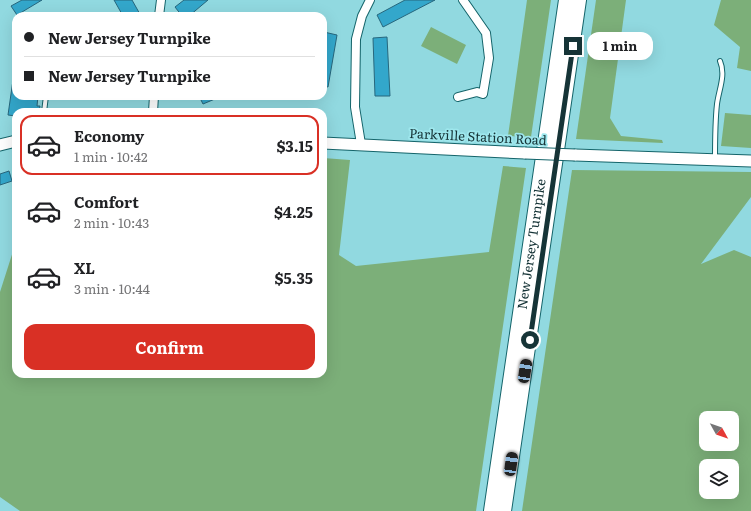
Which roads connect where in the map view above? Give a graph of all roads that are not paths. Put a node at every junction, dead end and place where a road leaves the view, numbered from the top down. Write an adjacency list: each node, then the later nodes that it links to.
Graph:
1 (161, 0): 6 (street)
2 (463, 0): 8 (street)
3 (566, 0): 15 (highway, New Jersey Turnpike)
4 (579, 0): 16 (highway, New Jersey Turnpike)
5 (369, 1): 11 (street)
6 (160, 12)
7 (720, 61): 13 (lane)
8 (458, 97)
9 (12, 142): 12 (main road)
10 (327, 143): 11 (main road, Parkville Station Road)
11 (361, 144): 13 (main road, Parkville Station Road, bridge)
12 (0, 145)
13 (715, 160): 14 (main road, Parkville Station Road)
14 (751, 161)
15 (491, 511)
16 (504, 511)

